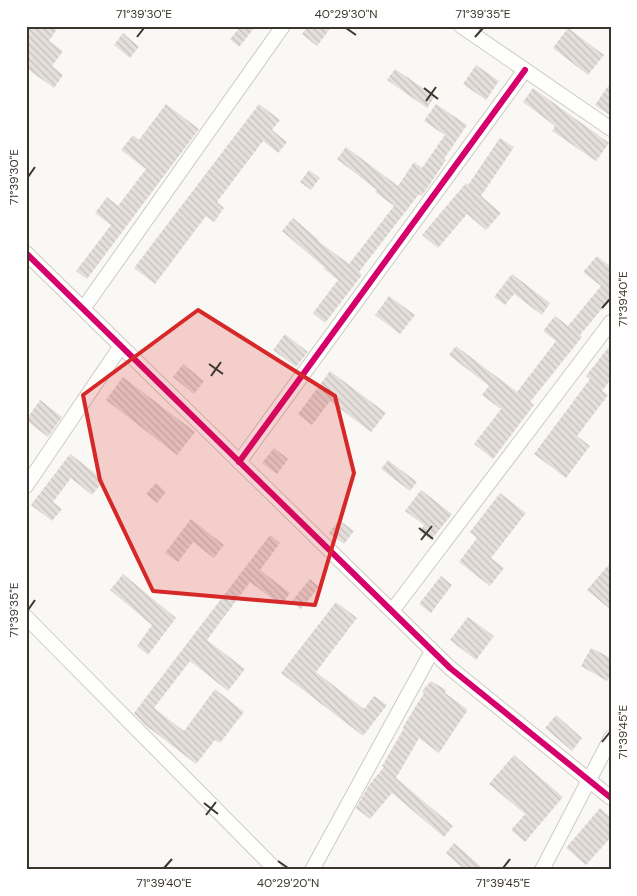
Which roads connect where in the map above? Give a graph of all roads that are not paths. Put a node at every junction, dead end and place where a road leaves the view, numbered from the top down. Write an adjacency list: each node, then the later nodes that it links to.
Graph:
1 (283, 26): 6 (street)
2 (461, 26): 3 (street)
3 (525, 70): 4 (street); 9 (street)
4 (611, 129)
5 (26, 253): 6 (street)
6 (83, 309): 8 (street)
7 (611, 322): 11 (street)
8 (121, 346): 9 (street); 10 (street)
9 (239, 462): 11 (street)
10 (26, 486)
11 (392, 611): 13 (street)
12 (26, 617): 17 (street)
13 (432, 651): 15 (street); 18 (street)
14 (611, 738): 15 (street)
15 (589, 781): 16 (street); 19 (street)
16 (611, 798)
17 (276, 870)
18 (312, 870)
19 (542, 870)

